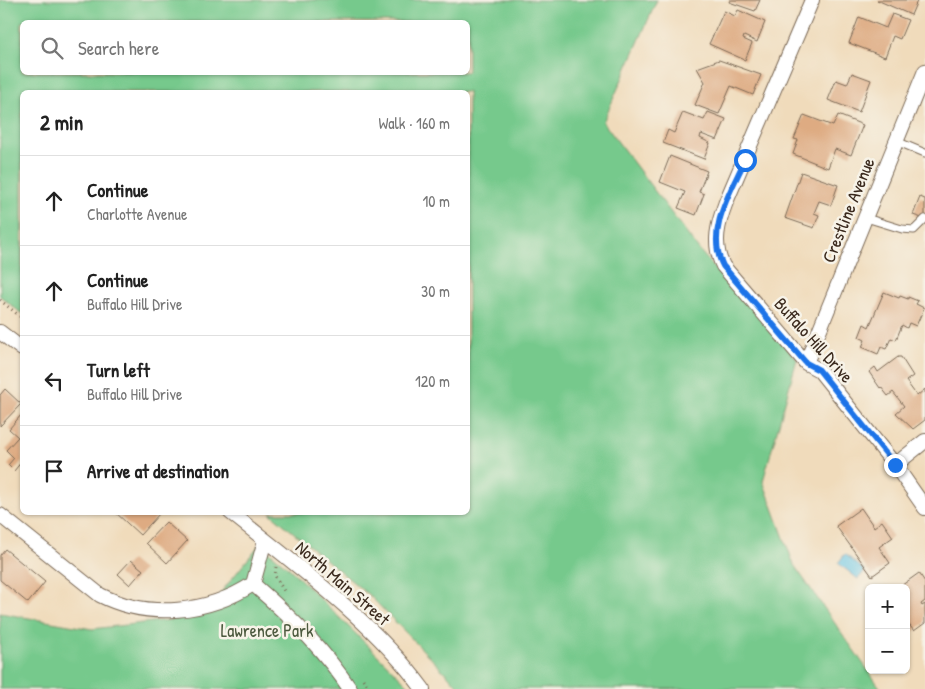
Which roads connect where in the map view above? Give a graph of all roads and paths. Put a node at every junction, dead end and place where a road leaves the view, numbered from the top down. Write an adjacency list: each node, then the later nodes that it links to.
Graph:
1 (812, 0): 11 (street, Buffalo Hill Drive)
2 (925, 72): 3 (street, Crestline Avenue)
3 (896, 141): 4 (lane); 5 (street, Crestline Avenue)
4 (925, 153)
5 (866, 218): 6 (lane); 11 (street, Crestline Avenue)
6 (925, 219)
7 (0, 300): 8 (path)
8 (20, 316)
9 (0, 332): 10 (street)
10 (20, 347)
11 (806, 363): 13 (street, Buffalo Hill Drive)
12 (925, 441): 13 (street)
13 (895, 465): 14 (street, Buffalo Hill Drive)
14 (925, 508)
15 (0, 515): 18 (street)
16 (234, 515): 17 (street, North Main Street)
17 (267, 542): 18 (street); 19 (path); 23 (street, North Main Street)
18 (253, 584): 21 (street)
19 (287, 597)
20 (360, 675): 22 (path)
21 (350, 689)
22 (370, 689)
23 (424, 689)

